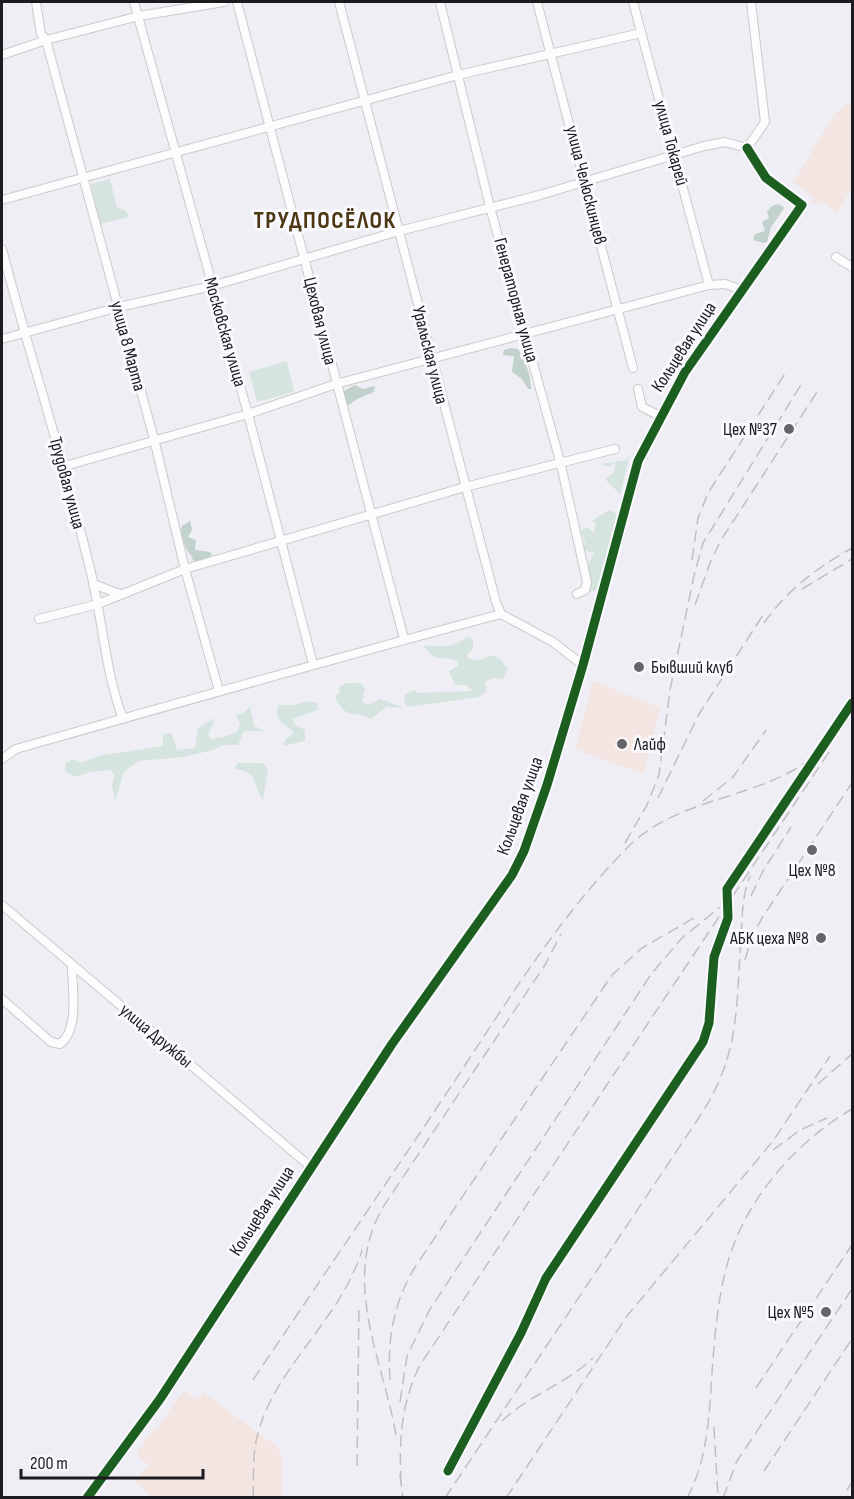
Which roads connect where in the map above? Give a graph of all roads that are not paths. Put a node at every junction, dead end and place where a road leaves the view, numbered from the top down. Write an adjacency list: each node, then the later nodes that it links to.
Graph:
1 (36, 2): 12 (street, улица 8 Марта)
2 (134, 2): 10 (street, Московская улица)
3 (224, 2): 10 (street)
4 (237, 2): 17 (street, Цеховая улица)
5 (339, 2): 16 (street, Уральская улица)
6 (440, 2): 15 (street, Генераторная улица)
7 (537, 2): 13 (street, улица Челюскинцев)
8 (633, 2): 11 (street, улица Токарей)
9 (751, 2): 18 (street)
10 (139, 16): 12 (street); 19 (street, Московская улица)
11 (641, 33): 13 (street); 20 (street, улица Токарей)
12 (46, 40): 14 (street); 21 (street, улица 8 Марта)
13 (552, 54): 15 (street); 22 (street, улица Челюскинцев)
14 (2, 55)
15 (458, 75): 16 (street); 24 (street, Генераторная улица)
16 (365, 100): 17 (street); 25 (street, Уральская улица)
17 (268, 126): 19 (street); 27 (street, Цеховая улица)
18 (747, 148): 20 (street); 32 (street, Кольцевая улица)
19 (175, 154): 21 (street); 31 (street, Московская улица)
20 (675, 156): 22 (street); 30 (street, улица Токарей)
21 (82, 176): 23 (street); 33 (street, улица 8 Марта)
22 (585, 181): 24 (street); 34 (street, улица Челюскинцев)
23 (2, 200)
24 (490, 207): 25 (street); 36 (street, Генераторная улица)
25 (399, 231): 27 (street); 38 (street, Уральская улица)
26 (2, 249): 35 (street, Трудовая улица)
27 (304, 257): 31 (street); 40 (street, Цеховая улица)
28 (836, 257): 29 (street)
29 (852, 267)
30 (709, 285): 32 (street); 34 (street)
31 (212, 286): 33 (street); 42 (street, Московская улица)
32 (742, 290): 43 (street, Кольцевая улица)
33 (119, 307): 35 (street); 44 (street, улица 8 Марта)
34 (618, 309): 36 (street); 39 (street, улица Челюскинцев)
35 (24, 333): 37 (street); 47 (street, Трудовая улица)
36 (526, 335): 38 (street); 46 (street, Генераторная улица)
37 (2, 339)
38 (431, 360): 40 (street); 48 (street, Уральская улица)
39 (633, 368)
40 (336, 384): 42 (street); 49 (street, Цеховая улица)
41 (638, 389): 43 (street)
42 (248, 414): 44 (street); 50 (street, Московская улица)
43 (660, 416): 60 (street, Кольцевая улица)
44 (154, 439): 47 (street); 51 (street, улица 8 Марта)
45 (615, 449): 46 (street)
46 (561, 465): 48 (street); 53 (street, Генераторная улица)
47 (65, 466): 52 (street, Трудовая улица)
48 (465, 487): 49 (street); 56 (street, Уральская улица)
49 (372, 515): 50 (street); 58 (street, Цеховая улица)
50 (282, 543): 51 (street); 59 (street, Московская улица)
51 (185, 569): 54 (street); 61 (street, улица 8 Марта)
52 (93, 584): 54 (street); 55 (street, Трудовая улица)
53 (577, 594)
54 (121, 595): 55 (street)
55 (98, 604): 57 (street); 63 (street, Трудовая улица)
56 (501, 614): 58 (street); 60 (street)
57 (39, 619)
58 (405, 639): 59 (street)
59 (313, 664): 61 (street)
60 (583, 665): 68 (street, Кольцевая улица)
61 (219, 691): 63 (street)
62 (852, 703): 69 (street)
63 (123, 719): 64 (street)
64 (2, 759)
65 (2, 905): 66 (street, улица Дружбы)
66 (72, 966): 67 (street); 68 (street, улица Дружбы)
67 (2, 999)
68 (311, 1167): 70 (street, Кольцевая улица)
69 (448, 1471)
70 (87, 1497)

